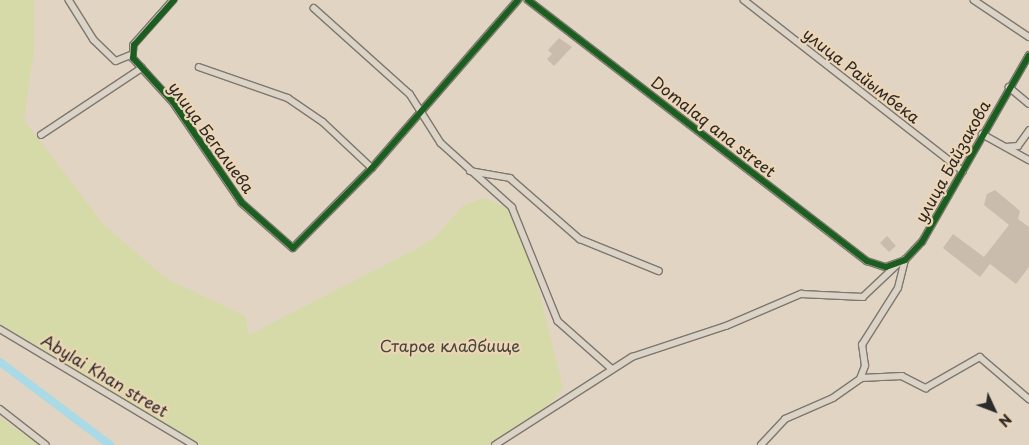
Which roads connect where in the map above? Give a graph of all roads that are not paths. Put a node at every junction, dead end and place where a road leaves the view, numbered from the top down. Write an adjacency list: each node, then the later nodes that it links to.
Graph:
1 (69, 0): 9 (street)
2 (174, 0): 9 (street)
3 (518, 0): 15 (street, улица Бегалиева)
4 (528, 0): 25 (street, Domalaq ana street)
5 (744, 0): 23 (street, улица Райымбека)
6 (974, 0): 8 (street)
7 (314, 8): 15 (street)
8 (1029, 38)
9 (131, 53): 12 (street, улица Бегалиева)
10 (1029, 55): 13 (street, улица Байзакова)
11 (199, 67): 21 (street, улица Бегалиева)
12 (142, 68): 18 (street); 21 (street, улица Бегалиева)
13 (1009, 88): 14 (street); 17 (street, улица Байзакова)
14 (1029, 104)
15 (422, 111): 21 (street, улица Бегалиева); 22 (street)
16 (1029, 132): 19 (street)
17 (982, 134): 19 (street); 23 (street, улица Байзакова)
18 (41, 135)
19 (1005, 147): 20 (street)
20 (1029, 160)
21 (372, 168)
22 (470, 171): 26 (street); 28 (street)
23 (964, 171): 24 (street, улица Байзакова)
24 (902, 261): 25 (street, улица Байзакова); 28 (street, улица Байзакова); 29 (street)
25 (886, 267)
26 (659, 271)
27 (0, 329): 33 (street, Abylai Khan street)
28 (612, 369): 34 (street, улица Байзакова)
29 (861, 378): 30 (street); 35 (street)
30 (1029, 399)
31 (0, 409): 32 (street)
32 (46, 445)
33 (194, 445)
34 (494, 445)
35 (762, 445)

